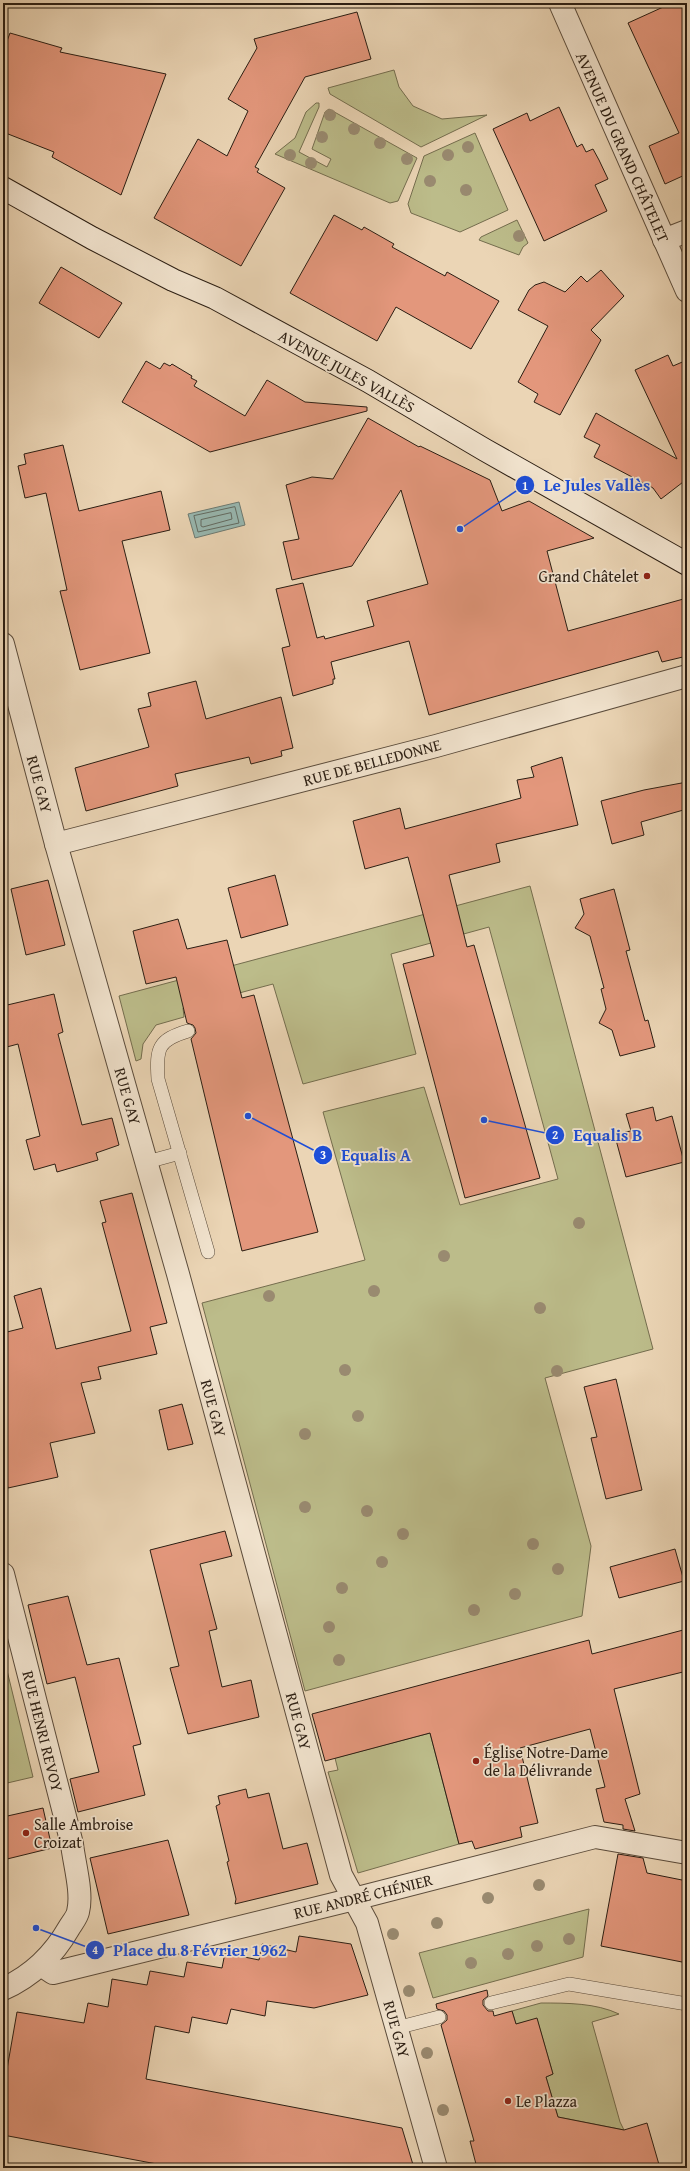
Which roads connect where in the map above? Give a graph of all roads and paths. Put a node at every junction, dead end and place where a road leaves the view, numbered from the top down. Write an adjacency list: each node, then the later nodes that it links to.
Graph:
1 (560, 3): 4 (street, AVENUE DU GRAND CHÂTELET)
2 (3, 188): 6 (street, AVENUE JULES VALLÈS)
3 (687, 231): 4 (street)
4 (664, 240): 5 (street, AVENUE DU GRAND CHÂTELET)
5 (687, 291)
6 (687, 564)
7 (3, 644): 9 (street, RUE GAY)
8 (687, 676): 9 (street, RUE DE BELLEDONNE)
9 (56, 844): 12 (street, RUE GAY)
10 (188, 1031): 11 (lane)
11 (180, 1153): 12 (lane); 13 (lane)
12 (147, 1162): 16 (street, RUE GAY)
13 (208, 1252)
14 (3, 1574): 17 (street, RUE HENRI REVOY)
15 (687, 1853): 16 (street, RUE ANDRÉ CHÉNIER)
16 (354, 1899): 17 (street, RUE ANDRÉ CHÉNIER); 22 (street, RUE GAY)
17 (41, 1965): 18 (street, RUE HENRI REVOY)
18 (3, 1989)
19 (490, 2003): 20 (lane)
20 (687, 2004)
21 (439, 2017): 22 (lane)
22 (396, 2028): 23 (street, RUE GAY)
23 (436, 2168)

